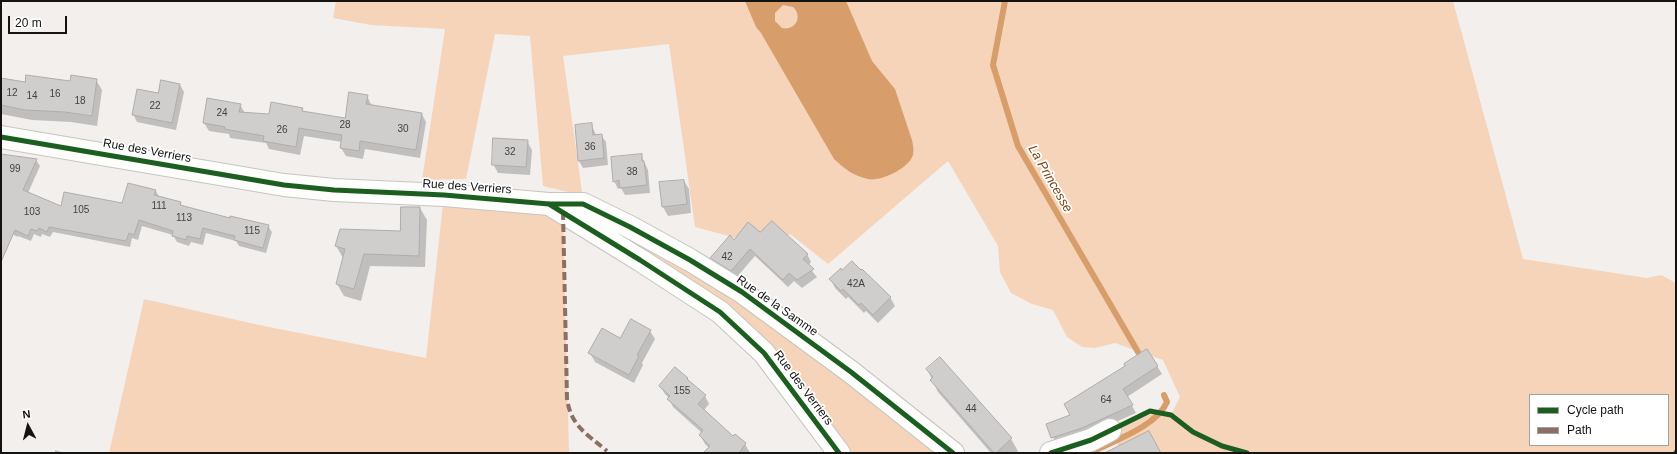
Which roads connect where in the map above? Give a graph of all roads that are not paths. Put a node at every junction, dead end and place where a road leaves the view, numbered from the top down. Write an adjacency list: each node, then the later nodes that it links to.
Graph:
1 (1, 137): 2 (street, Rue des Verriers)
2 (549, 204): 4 (street, Rue des Verriers); 5 (street, Rue de la Samme)
3 (1110, 430): 6 (street)
4 (839, 453)
5 (953, 453)
6 (1051, 453)

